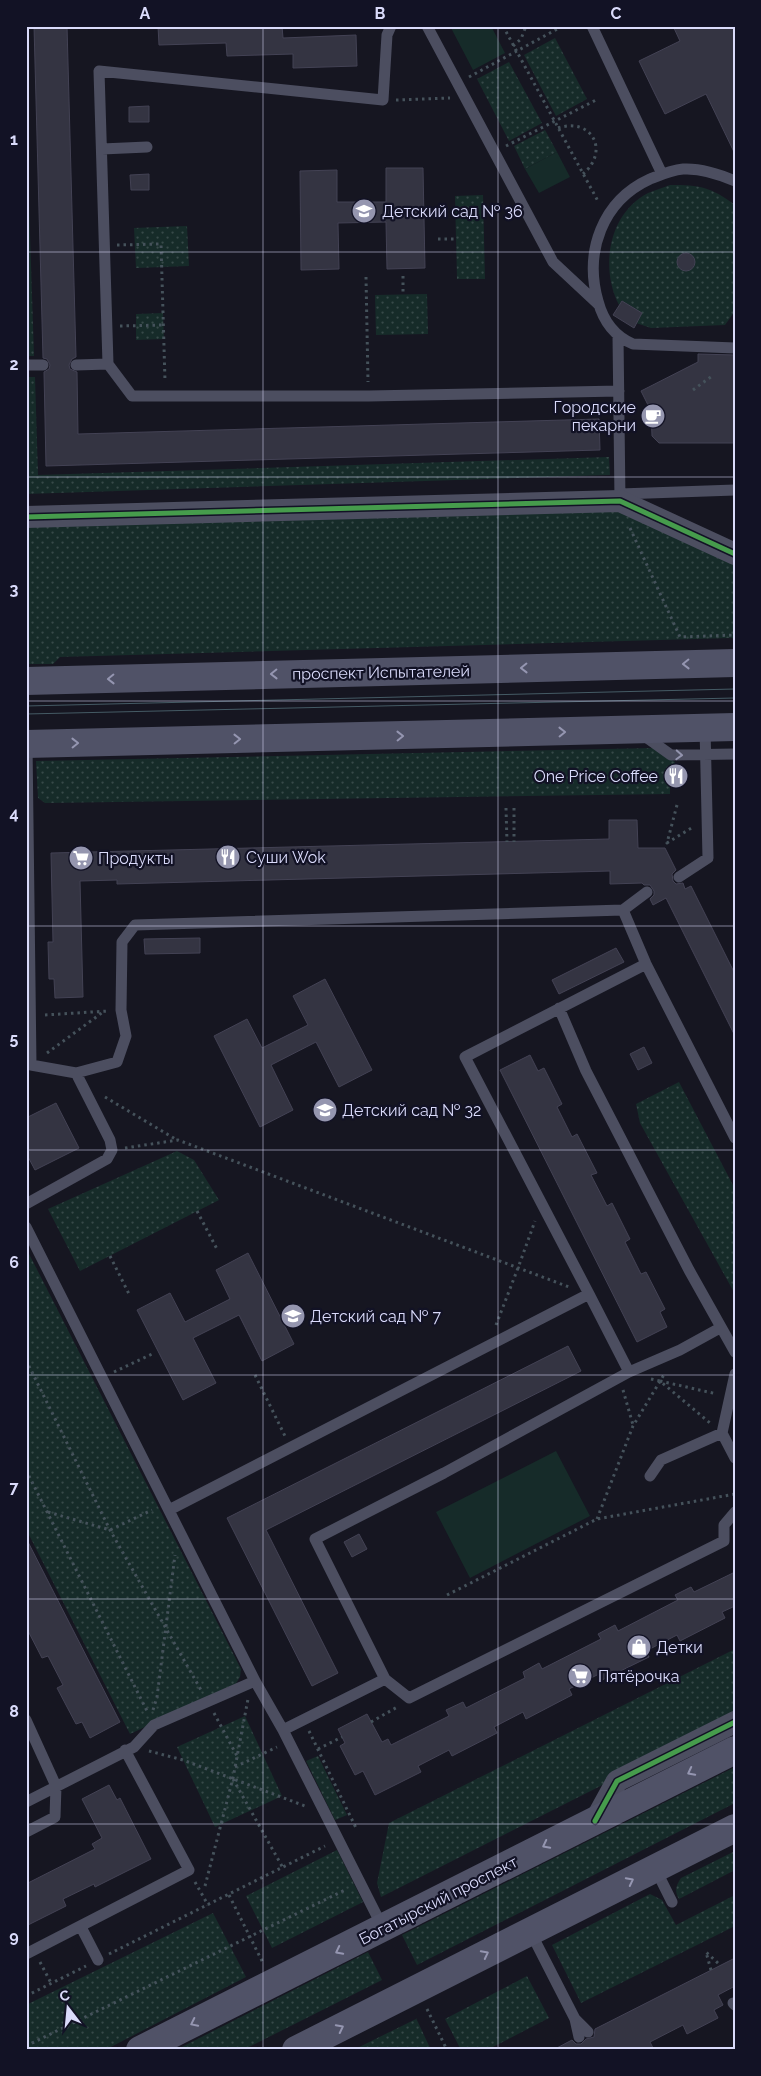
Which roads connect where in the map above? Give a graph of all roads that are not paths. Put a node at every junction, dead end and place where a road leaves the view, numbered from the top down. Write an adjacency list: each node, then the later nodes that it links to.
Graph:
1 (391, 26): 5 (lane)
2 (428, 26): 8 (lane)
3 (592, 26): 6 (lane)
4 (147, 147): 5 (lane)
5 (102, 149): 11 (lane)
6 (662, 174): 7 (lane); 8 (lane)
7 (735, 181)
8 (599, 306): 9 (lane)
9 (618, 336): 10 (lane); 15 (lane)
10 (735, 348)
11 (108, 364): 14 (lane); 15 (lane)
12 (26, 365): 13 (lane)
13 (43, 365)
14 (76, 365)
15 (618, 391): 17 (lane)
16 (735, 490): 17 (lane)
17 (620, 498): 18 (street); 19 (street)
18 (26, 517)
19 (735, 554)
20 (735, 662): 21 (main road, проспект Испытателей, one-way to 21)
21 (26, 681)
22 (735, 727): 23 (main road)
23 (705, 728): 24 (main road); 26 (lane)
24 (638, 731): 25 (main road, one-way to 24); 26 (lane, one-way to 26)
25 (27, 744): 31 (lane)
26 (706, 754): 27 (lane); 28 (lane)
27 (735, 754)
28 (679, 877)
29 (647, 892): 30 (lane)
30 (623, 910): 32 (lane); 35 (lane)
31 (27, 924): 34 (lane)
32 (646, 964): 33 (lane); 36 (lane)
33 (560, 1008): 39 (lane); 40 (lane)
34 (28, 1069): 35 (lane)
35 (79, 1078): 37 (lane)
36 (735, 1138)
37 (26, 1204)
38 (26, 1226): 47 (lane)
39 (589, 1294): 43 (lane); 47 (lane)
40 (720, 1328): 41 (lane); 43 (lane)
41 (735, 1352)
42 (735, 1374): 44 (lane)
43 (624, 1375): 50 (lane)
44 (722, 1433): 45 (lane); 46 (lane)
45 (735, 1458)
46 (650, 1476)
47 (165, 1508): 51 (lane)
48 (735, 1512): 49 (lane)
49 (730, 1538): 50 (lane)
50 (384, 1679): 54 (lane)
51 (253, 1682): 54 (lane); 55 (lane)
52 (26, 1720): 57 (lane)
53 (735, 1722): 59 (street)
54 (283, 1730): 65 (lane)
55 (129, 1748): 57 (lane); 64 (lane)
56 (735, 1750): 59 (main road, Богатырский проспект, one-way to 59)
57 (56, 1786): 58 (lane); 61 (lane)
58 (26, 1802)
59 (595, 1821): 65 (main road, Богатырский проспект, one-way to 65)
60 (735, 1828): 62 (main road)
61 (26, 1832)
62 (655, 1868): 63 (lane); 66 (main road, one-way to 62)
63 (672, 1902)
64 (81, 1927): 67 (lane); 68 (lane)
65 (383, 1928): 70 (main road, Богатырский проспект, one-way to 70)
66 (530, 1931): 69 (lane); 71 (main road, one-way to 66)
67 (30, 1952)
68 (98, 1960)
69 (584, 2035)
70 (140, 2050)
71 (296, 2050)

